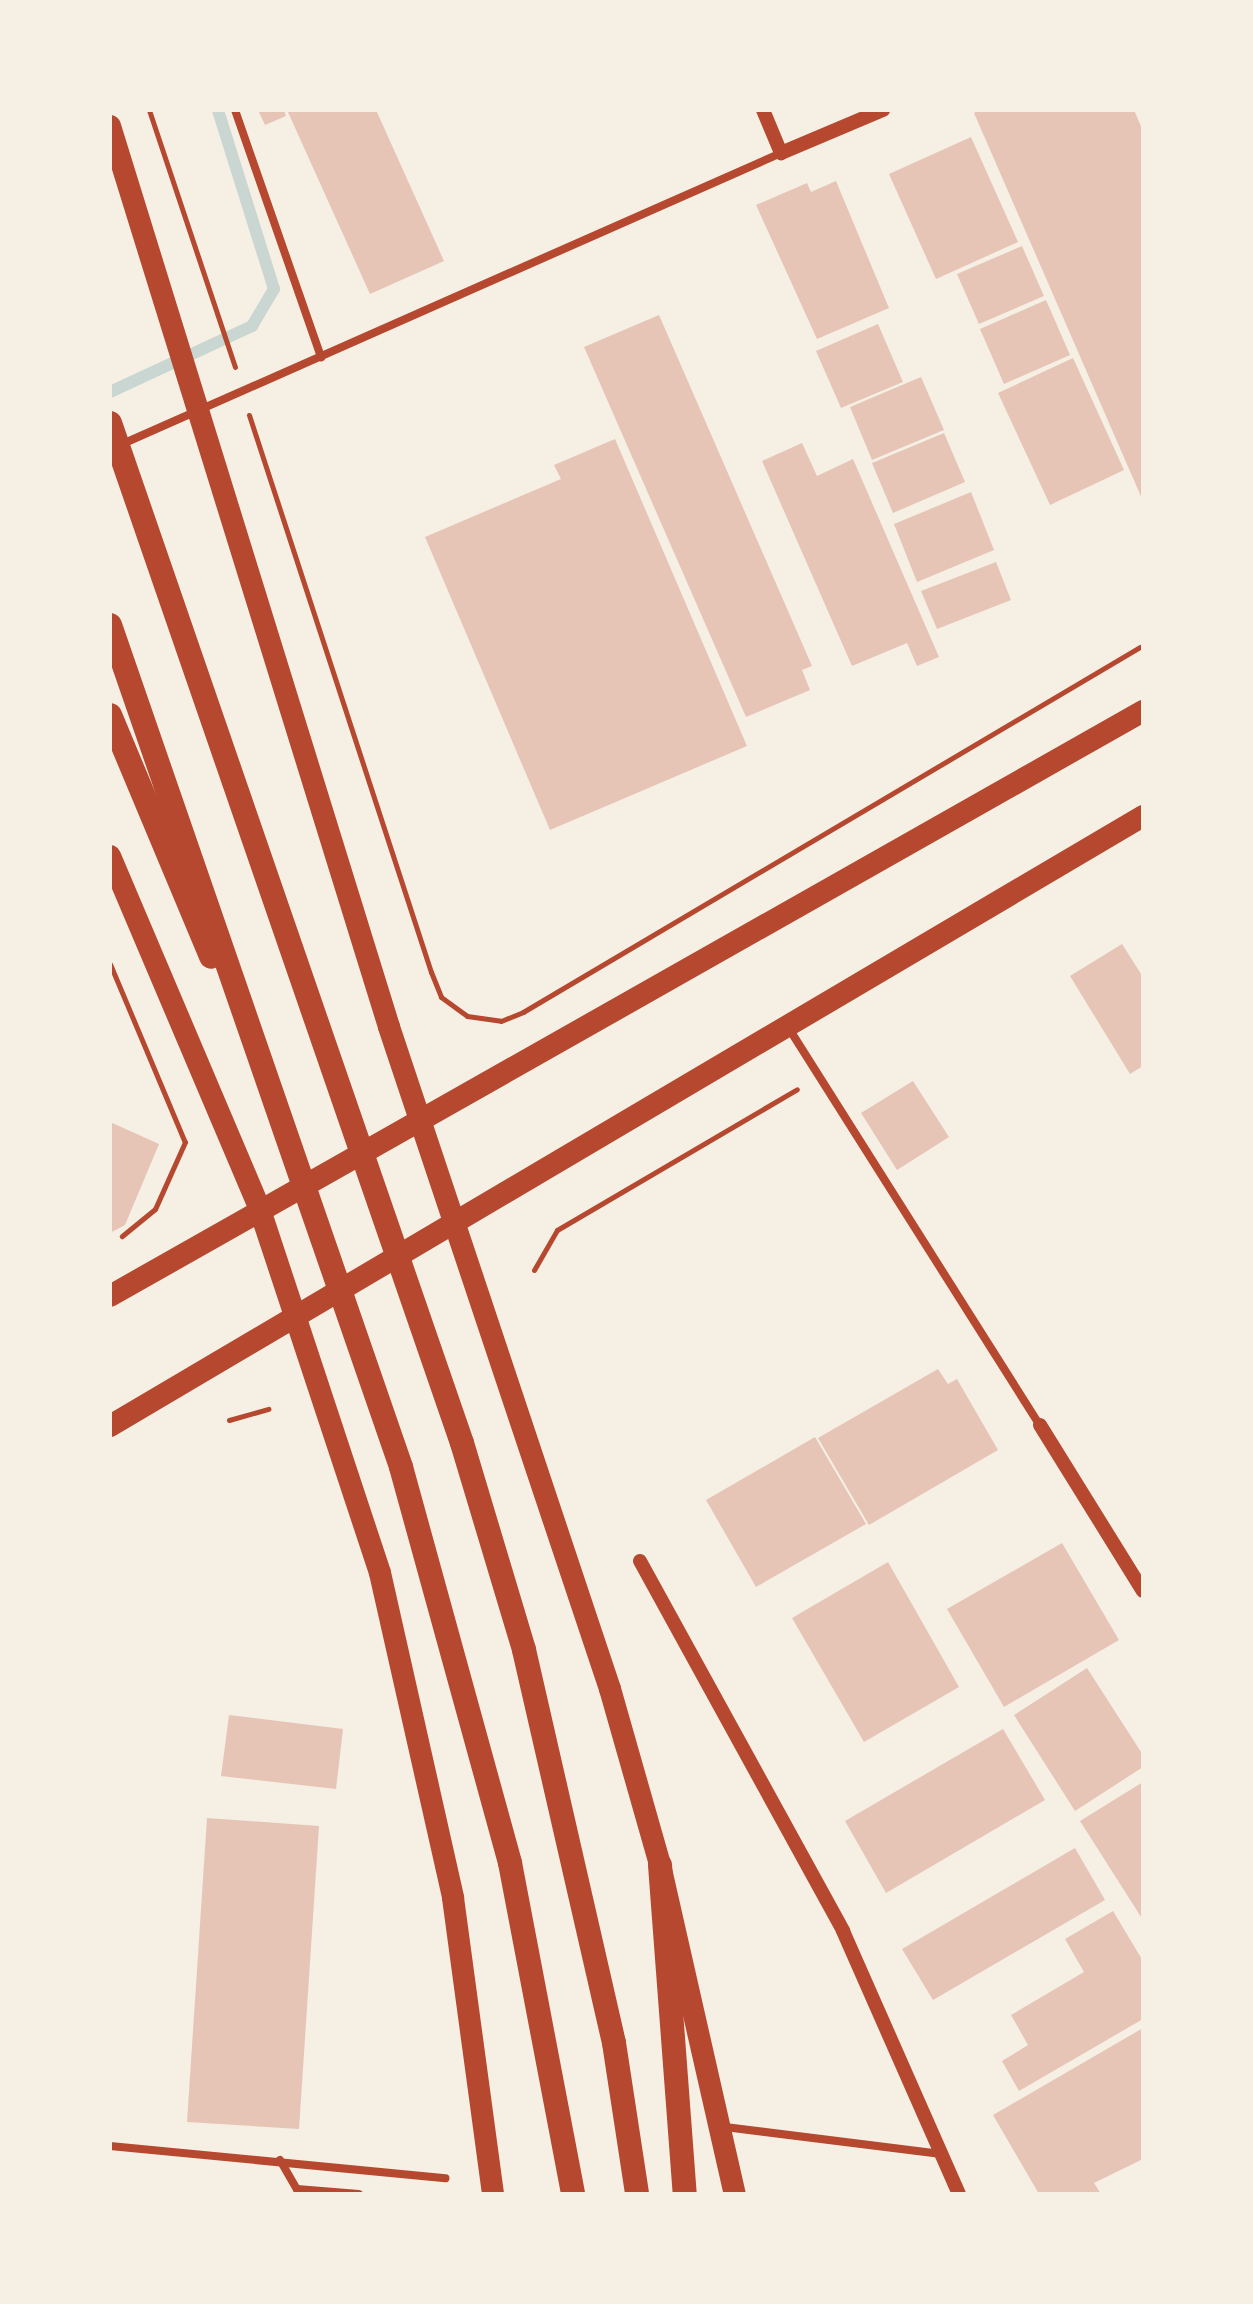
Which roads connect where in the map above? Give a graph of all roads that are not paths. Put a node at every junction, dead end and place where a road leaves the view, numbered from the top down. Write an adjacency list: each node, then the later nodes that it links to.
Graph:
1 (235, 110): 6 (street)
2 (763, 110): 5 (street)
3 (883, 110): 5 (street)
4 (110, 126): 7 (highway)
5 (781, 153): 6 (street)
6 (321, 357): 7 (street)
7 (203, 408): 9 (street); 16 (highway)
8 (110, 423): 35 (highway)
9 (110, 449)
10 (110, 625): 17 (highway)
11 (1143, 711): 16 (highway)
12 (110, 715): 17 (highway)
13 (1143, 816): 15 (highway)
14 (110, 856): 18 (highway)
15 (788, 1027): 19 (highway); 22 (street)
16 (419, 1115): 18 (highway); 19 (highway)
17 (313, 1203): 34 (highway)
18 (259, 1207): 20 (highway); 21 (highway)
19 (456, 1222): 21 (highway); 26 (highway)
20 (110, 1296)
21 (296, 1316): 23 (highway); 33 (highway)
22 (1040, 1425): 25 (street)
23 (110, 1426)
24 (640, 1561): 29 (street)
25 (1143, 1591)
26 (660, 1865): 27 (highway); 36 (highway)
27 (725, 2127): 29 (street); 37 (highway)
28 (110, 2146): 30 (street)
29 (943, 2154): 38 (street)
30 (280, 2160): 31 (street); 32 (street)
31 (445, 2178)
32 (359, 2194)
33 (493, 2194)
34 (573, 2194)
35 (637, 2194)
36 (685, 2194)
37 (735, 2194)
38 (959, 2194)

